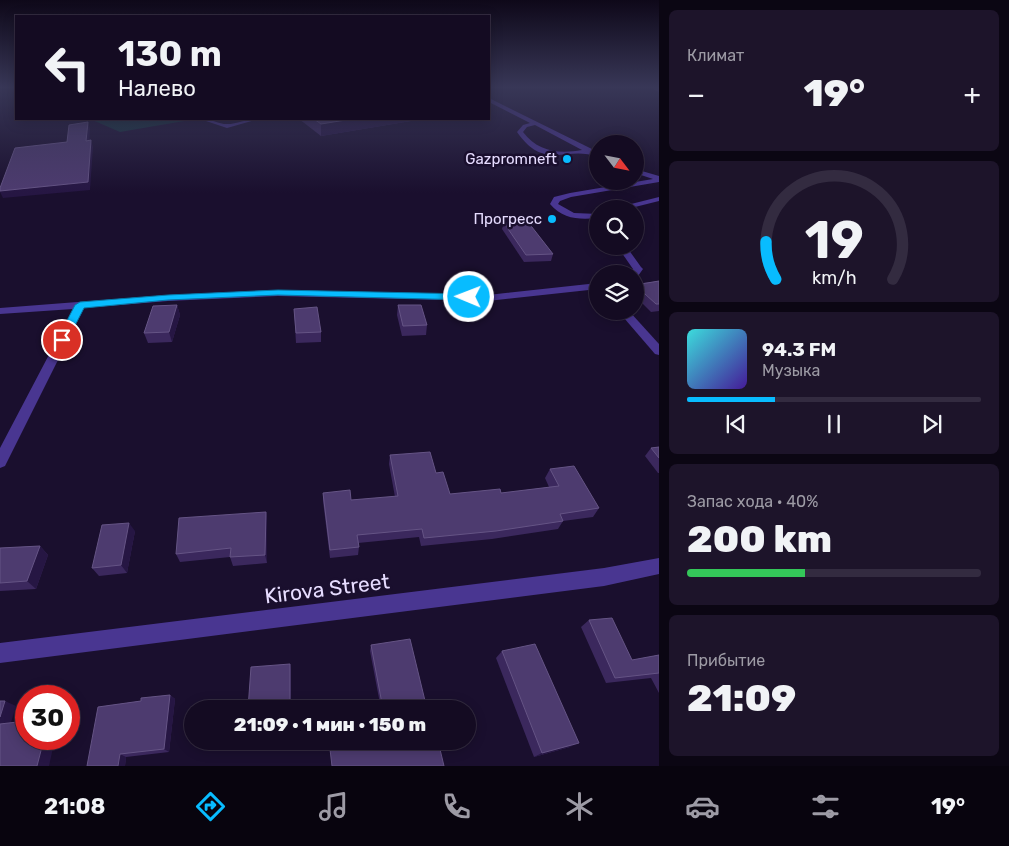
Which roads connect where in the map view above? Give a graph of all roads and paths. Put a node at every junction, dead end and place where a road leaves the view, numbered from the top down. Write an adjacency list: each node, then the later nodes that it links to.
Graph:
1 (213, 122): 2 (street)
2 (245, 122)
3 (529, 122): 4 (street)
4 (533, 124): 5 (street); 5 (street)
5 (587, 151)
6 (644, 174): 7 (street)
7 (659, 179): 10 (street)
8 (659, 199): 9 (street)
9 (644, 202)
10 (589, 217)
11 (589, 287): 12 (street)
12 (80, 305): 13 (street); 16 (street)
13 (0, 311)
14 (630, 320): 15 (street)
15 (659, 351)
16 (0, 462)
17 (659, 566): 18 (street, Kirova Street)
18 (0, 652)

